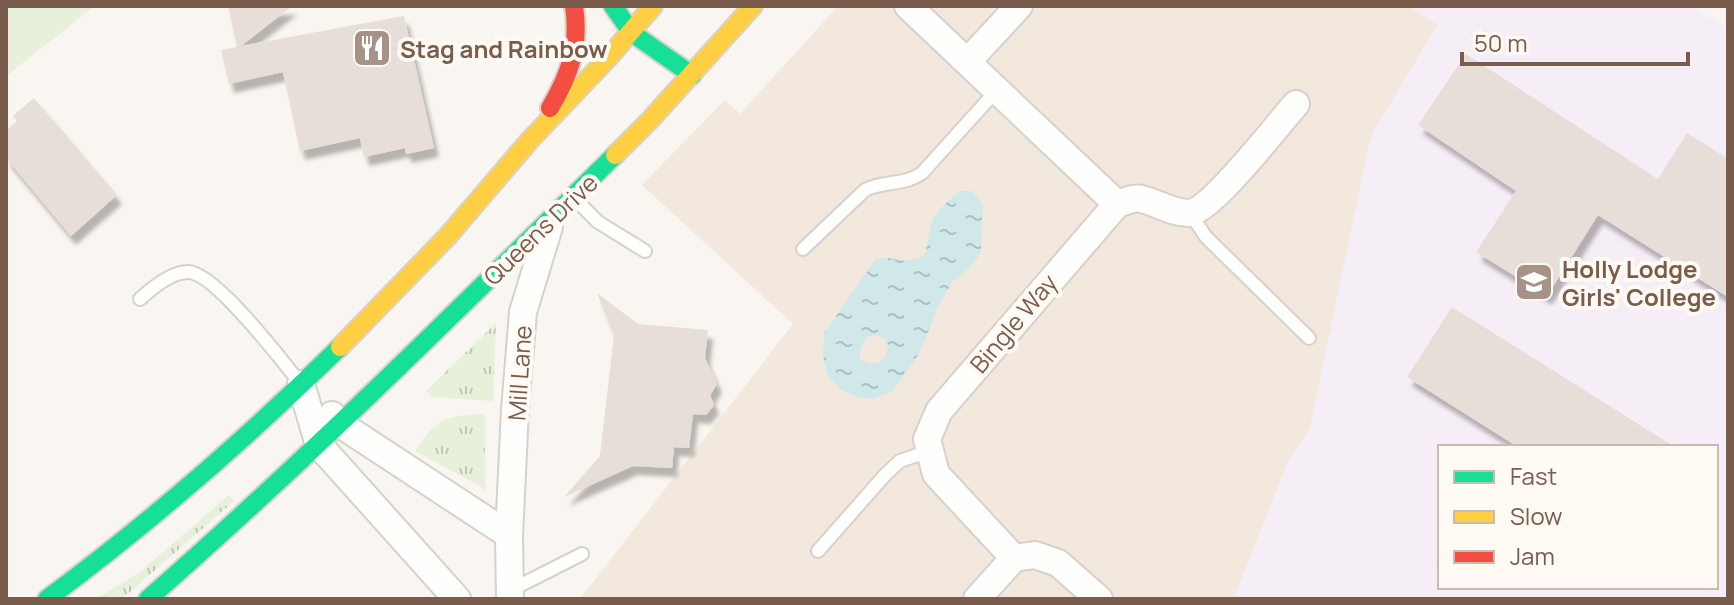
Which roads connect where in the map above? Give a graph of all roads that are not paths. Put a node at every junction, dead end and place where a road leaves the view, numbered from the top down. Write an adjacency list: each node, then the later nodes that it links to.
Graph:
1 (574, 6): 13 (main road)
2 (613, 6): 7 (main road)
3 (653, 6): 7 (main road)
4 (753, 6): 10 (main road, Queens Drive)
5 (908, 6): 9 (street)
6 (1019, 6): 9 (street)
7 (632, 33): 10 (main road); 13 (main road)
8 (680, 47): 10 (main road)
9 (968, 61): 11 (street)
10 (692, 75): 14 (main road, Queens Drive)
11 (997, 90): 15 (street); 18 (lane)
12 (1296, 104): 16 (street)
13 (531, 140): 23 (main road)
14 (574, 197): 17 (main road, Queens Drive); 19 (lane)
15 (1117, 204): 16 (street); 28 (street, Bingle Way)
16 (1190, 213): 21 (lane)
17 (553, 216): 22 (main road, Queens Drive); 29 (street, Mill Lane)
18 (803, 249)
19 (645, 251)
20 (140, 299): 23 (lane)
21 (1309, 338)
22 (388, 378): 24 (main road); 26 (main road, Queens Drive)
23 (301, 384): 25 (main road); 26 (street); 27 (street); 34 (main road)
24 (357, 385)
25 (328, 387)
26 (340, 424): 27 (main road, Queens Drive); 29 (street)
27 (319, 445): 35 (main road, Queens Drive); 36 (street)
28 (929, 451): 30 (lane); 32 (street)
29 (509, 535): 33 (street, Mill Lane)
30 (818, 551)
31 (582, 554): 33 (lane)
32 (1014, 558): 37 (street); 38 (street)
33 (509, 595)
34 (47, 599)
35 (148, 599)
36 (457, 599)
37 (977, 599)
38 (1099, 599)

